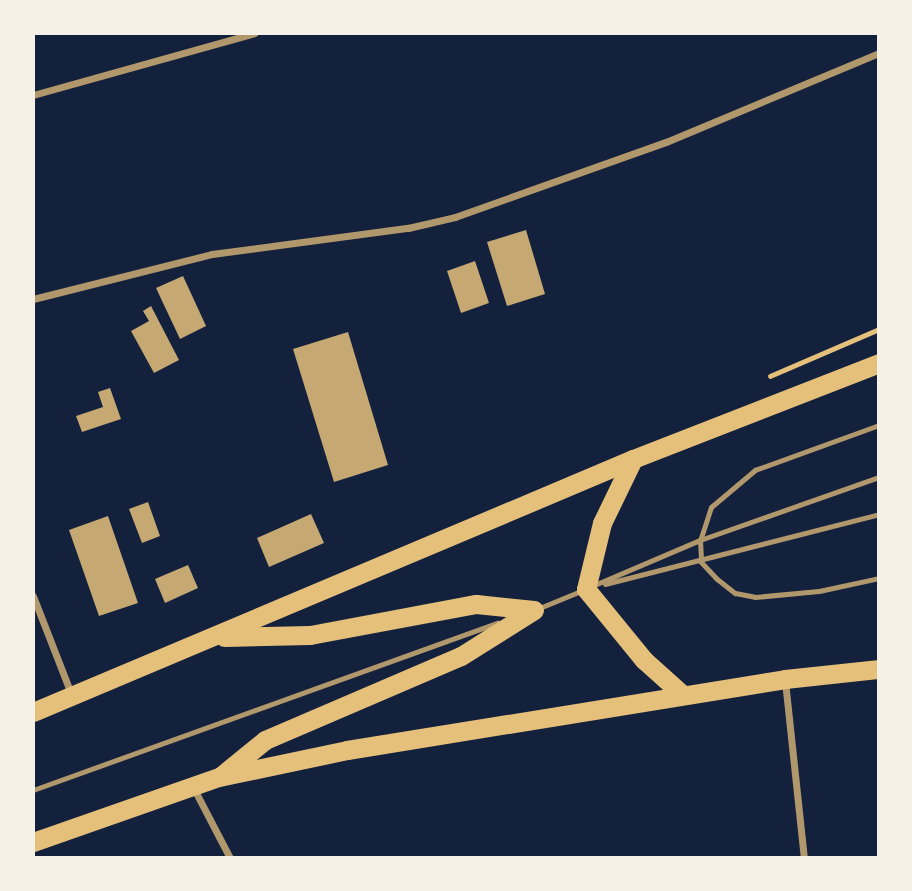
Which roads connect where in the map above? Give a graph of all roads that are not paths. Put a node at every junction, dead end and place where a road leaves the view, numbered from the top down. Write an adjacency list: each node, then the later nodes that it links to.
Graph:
1 (255, 33): 3 (street)
2 (879, 53): 4 (street)
3 (34, 95)
4 (33, 299)
5 (879, 363): 7 (highway)
6 (879, 425): 10 (lane)
7 (634, 459): 13 (highway); 16 (highway)
8 (879, 477): 10 (lane)
9 (879, 514): 11 (lane)
10 (700, 540): 11 (lane); 13 (lane)
11 (701, 562): 12 (lane); 13 (lane)
12 (879, 578)
13 (587, 588): 15 (lane); 19 (highway)
14 (33, 596): 20 (street)
15 (534, 610): 16 (highway); 22 (highway); 24 (lane)
16 (215, 637): 20 (highway)
17 (879, 669): 18 (highway)
18 (785, 678): 19 (highway); 27 (street)
19 (683, 695): 22 (highway)
20 (72, 696): 21 (highway)
21 (33, 712)
22 (219, 777): 23 (highway)
23 (192, 786): 25 (highway); 26 (street)
24 (33, 790)
25 (33, 842)
26 (230, 858)
27 (804, 858)

